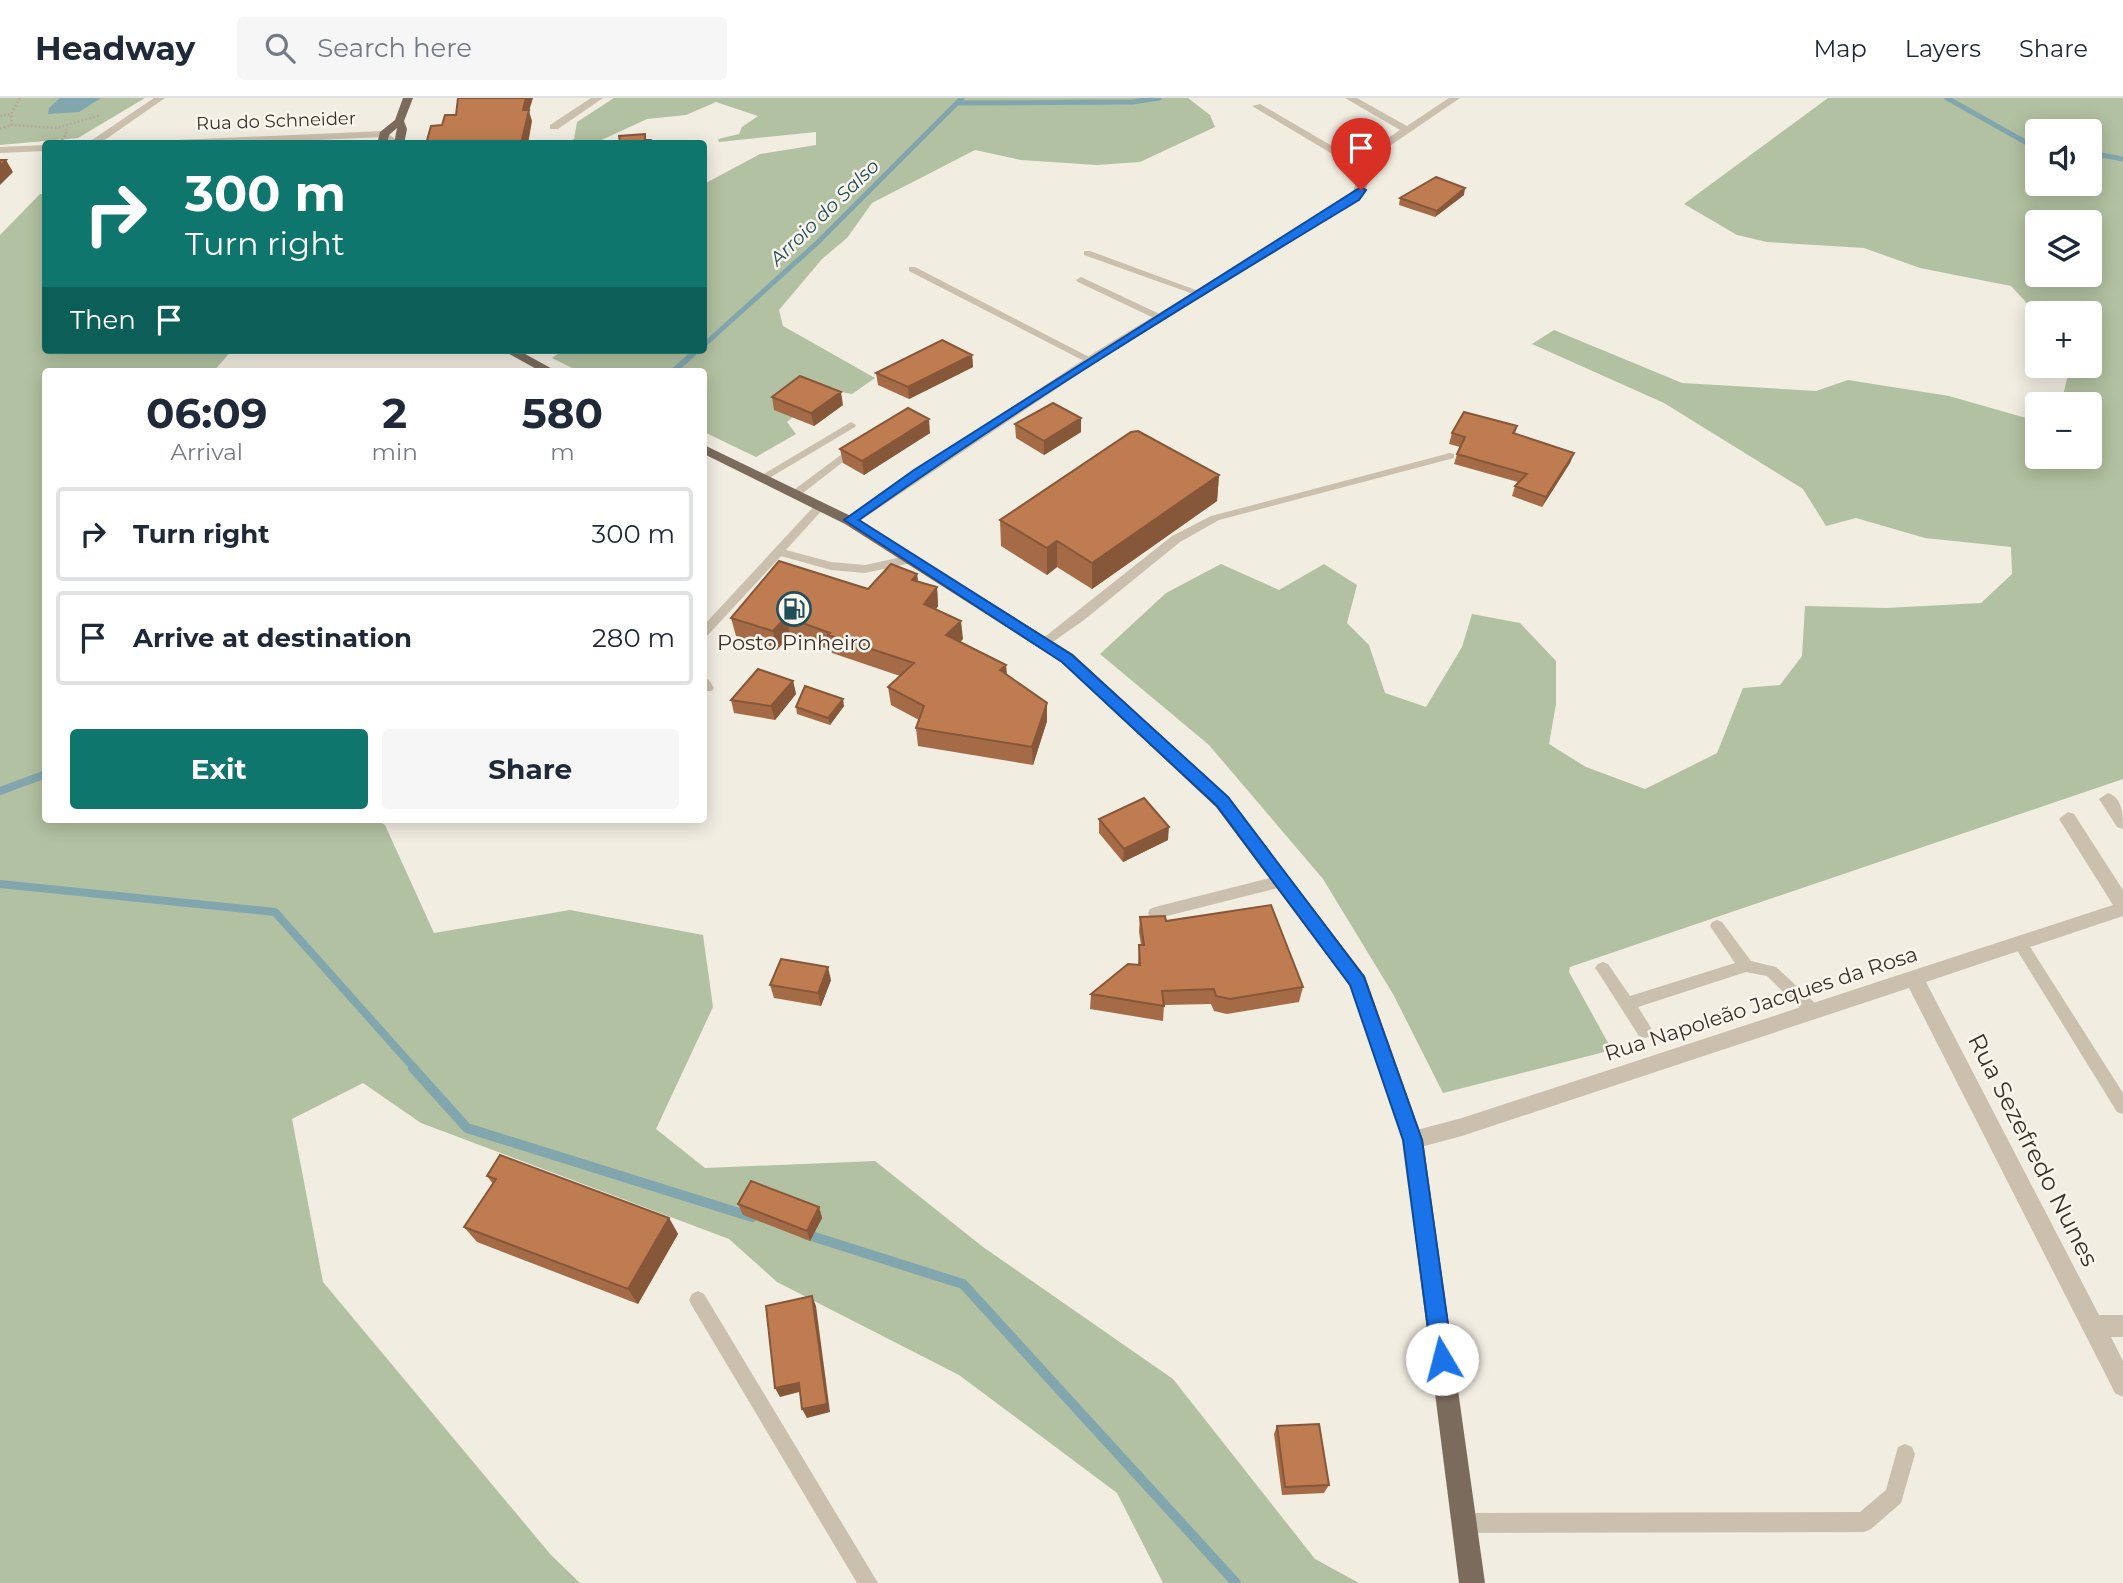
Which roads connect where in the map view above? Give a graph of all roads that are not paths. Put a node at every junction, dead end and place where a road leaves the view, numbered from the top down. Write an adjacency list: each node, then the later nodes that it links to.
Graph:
1 (160, 98): 11 (street)
2 (408, 98): 7 (main road)
3 (598, 98): 8 (street)
4 (1350, 98): 9 (street)
5 (1454, 98): 9 (street)
6 (1257, 106): 16 (street)
7 (399, 121): 10 (main road); 13 (main road)
8 (554, 127)
9 (1405, 129): 16 (street)
10 (383, 139): 12 (street, Rua do Schneider)
11 (97, 140)
12 (337, 140)
13 (399, 140)
14 (42, 148): 15 (street)
15 (0, 150)
16 (1366, 170): 20 (street)
17 (1087, 253): 20 (lane)
18 (912, 270): 23 (lane)
19 (1081, 280): 21 (lane)
20 (1199, 293): 21 (street)
21 (1161, 318): 23 (street)
22 (517, 354): 24 (main road)
23 (1093, 361): 32 (street)
24 (544, 368)
25 (851, 425): 29 (lane)
26 (867, 440): 30 (lane)
27 (707, 450): 29 (main road)
28 (1450, 456): 36 (lane)
29 (762, 478): 30 (main road)
30 (795, 494): 31 (main road)
31 (820, 506): 32 (main road); 33 (lane)
32 (850, 520): 34 (main road)
33 (777, 551): 34 (lane); 35 (lane)
34 (911, 559): 36 (main road)
35 (707, 629)
36 (1043, 643): 40 (main road)
37 (2108, 799): 39 (street)
38 (2068, 820): 41 (street)
39 (2123, 822)
40 (1282, 881): 42 (lane); 52 (main road)
41 (2123, 907): 44 (street, Rua Napoleão Jacques da Rosa)
42 (1155, 913)
43 (1717, 926): 45 (lane)
44 (2020, 943): 47 (street, Rua Napoleão Jacques da Rosa); 51 (lane)
45 (1746, 966): 48 (lane); 49 (lane)
46 (1603, 968): 48 (lane)
47 (1914, 978): 49 (street, Rua Napoleão Jacques da Rosa); 54 (street, Rua Sezefredo Nunes)
48 (1627, 1004): 50 (lane)
49 (1812, 1010): 52 (street, Rua Napoleão Jacques da Rosa)
50 (1645, 1031)
51 (2123, 1107)
52 (1413, 1140): 58 (main road)
53 (698, 1300): 59 (lane)
54 (2094, 1326): 55 (street); 56 (street, Rua Sezefredo Nunes)
55 (2123, 1326)
56 (2123, 1385)
57 (1905, 1454): 58 (lane)
58 (1464, 1523): 60 (main road)
59 (868, 1583)
60 (1472, 1583)

